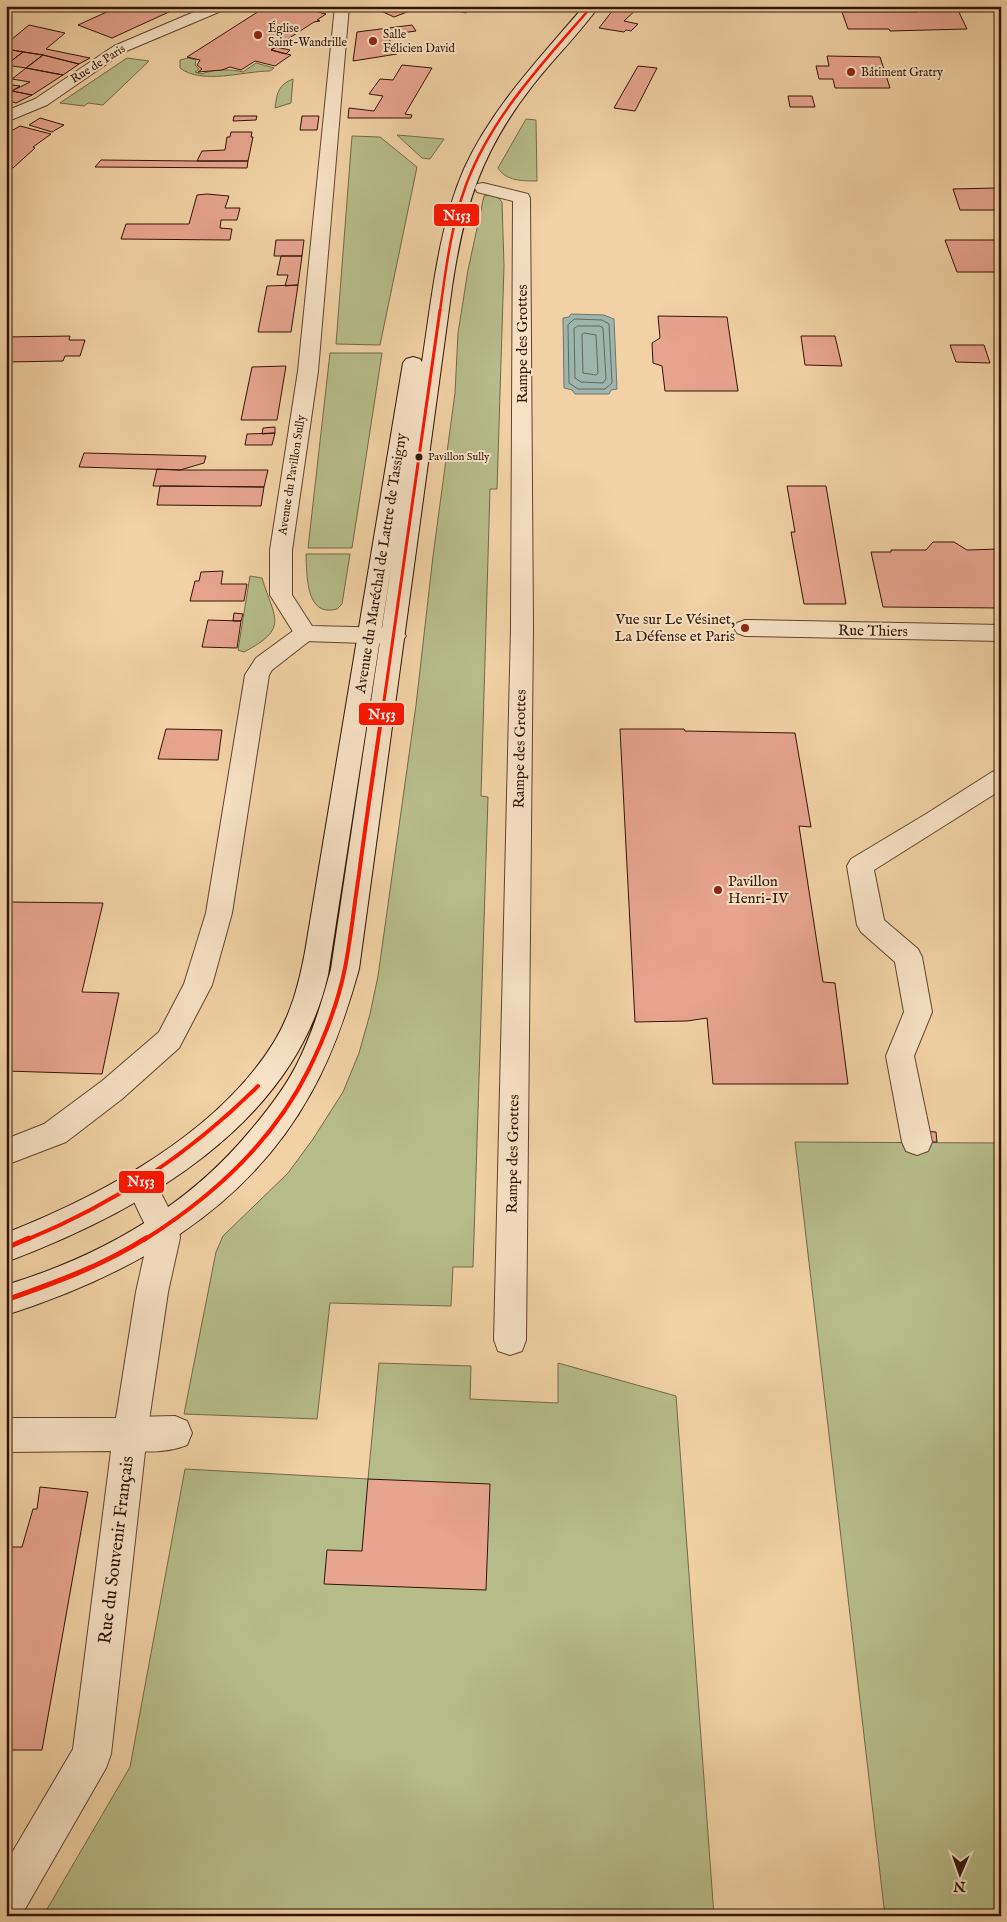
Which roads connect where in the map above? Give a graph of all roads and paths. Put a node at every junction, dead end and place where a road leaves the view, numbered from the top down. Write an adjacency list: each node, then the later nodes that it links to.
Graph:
1 (221, 6): 5 (street, Rue de Paris)
2 (342, 6): 12 (street, Avenue du Pavillon Sully)
3 (578, 6): 7 (street)
4 (592, 6): 14 (street, Avenue du Maréchal de Lattre de Tassigny)
5 (6, 117)
6 (483, 188): 22 (street, Rampe des Grottes)
7 (444, 195)
8 (434, 237): 9 (street)
9 (423, 303)
10 (415, 351): 14 (street, Avenue du Maréchal de Lattre de Tassigny)
11 (745, 628): 13 (street, Rue Thiers)
12 (305, 633): 14 (street); 17 (street)
13 (1001, 633)
14 (382, 635): 18 (street, Avenue du Maréchal de Lattre de Tassigny); 19 (street, Avenue du Maréchal de Lattre de Tassigny)
15 (1001, 778): 16 (street)
16 (917, 1142)
17 (6, 1152)
18 (140, 1184): 19 (street); 20 (street, Avenue du Maréchal de Lattre de Tassigny)
19 (163, 1228): 21 (street, Avenue du Maréchal de Lattre de Tassigny); 23 (street, Rue du Souvenir Français)
20 (6, 1248)
21 (6, 1300)
22 (510, 1340)
23 (130, 1434): 24 (street); 25 (street); 26 (street, Rue du Souvenir Français)
24 (175, 1434)
25 (6, 1435)
26 (6, 1902)

